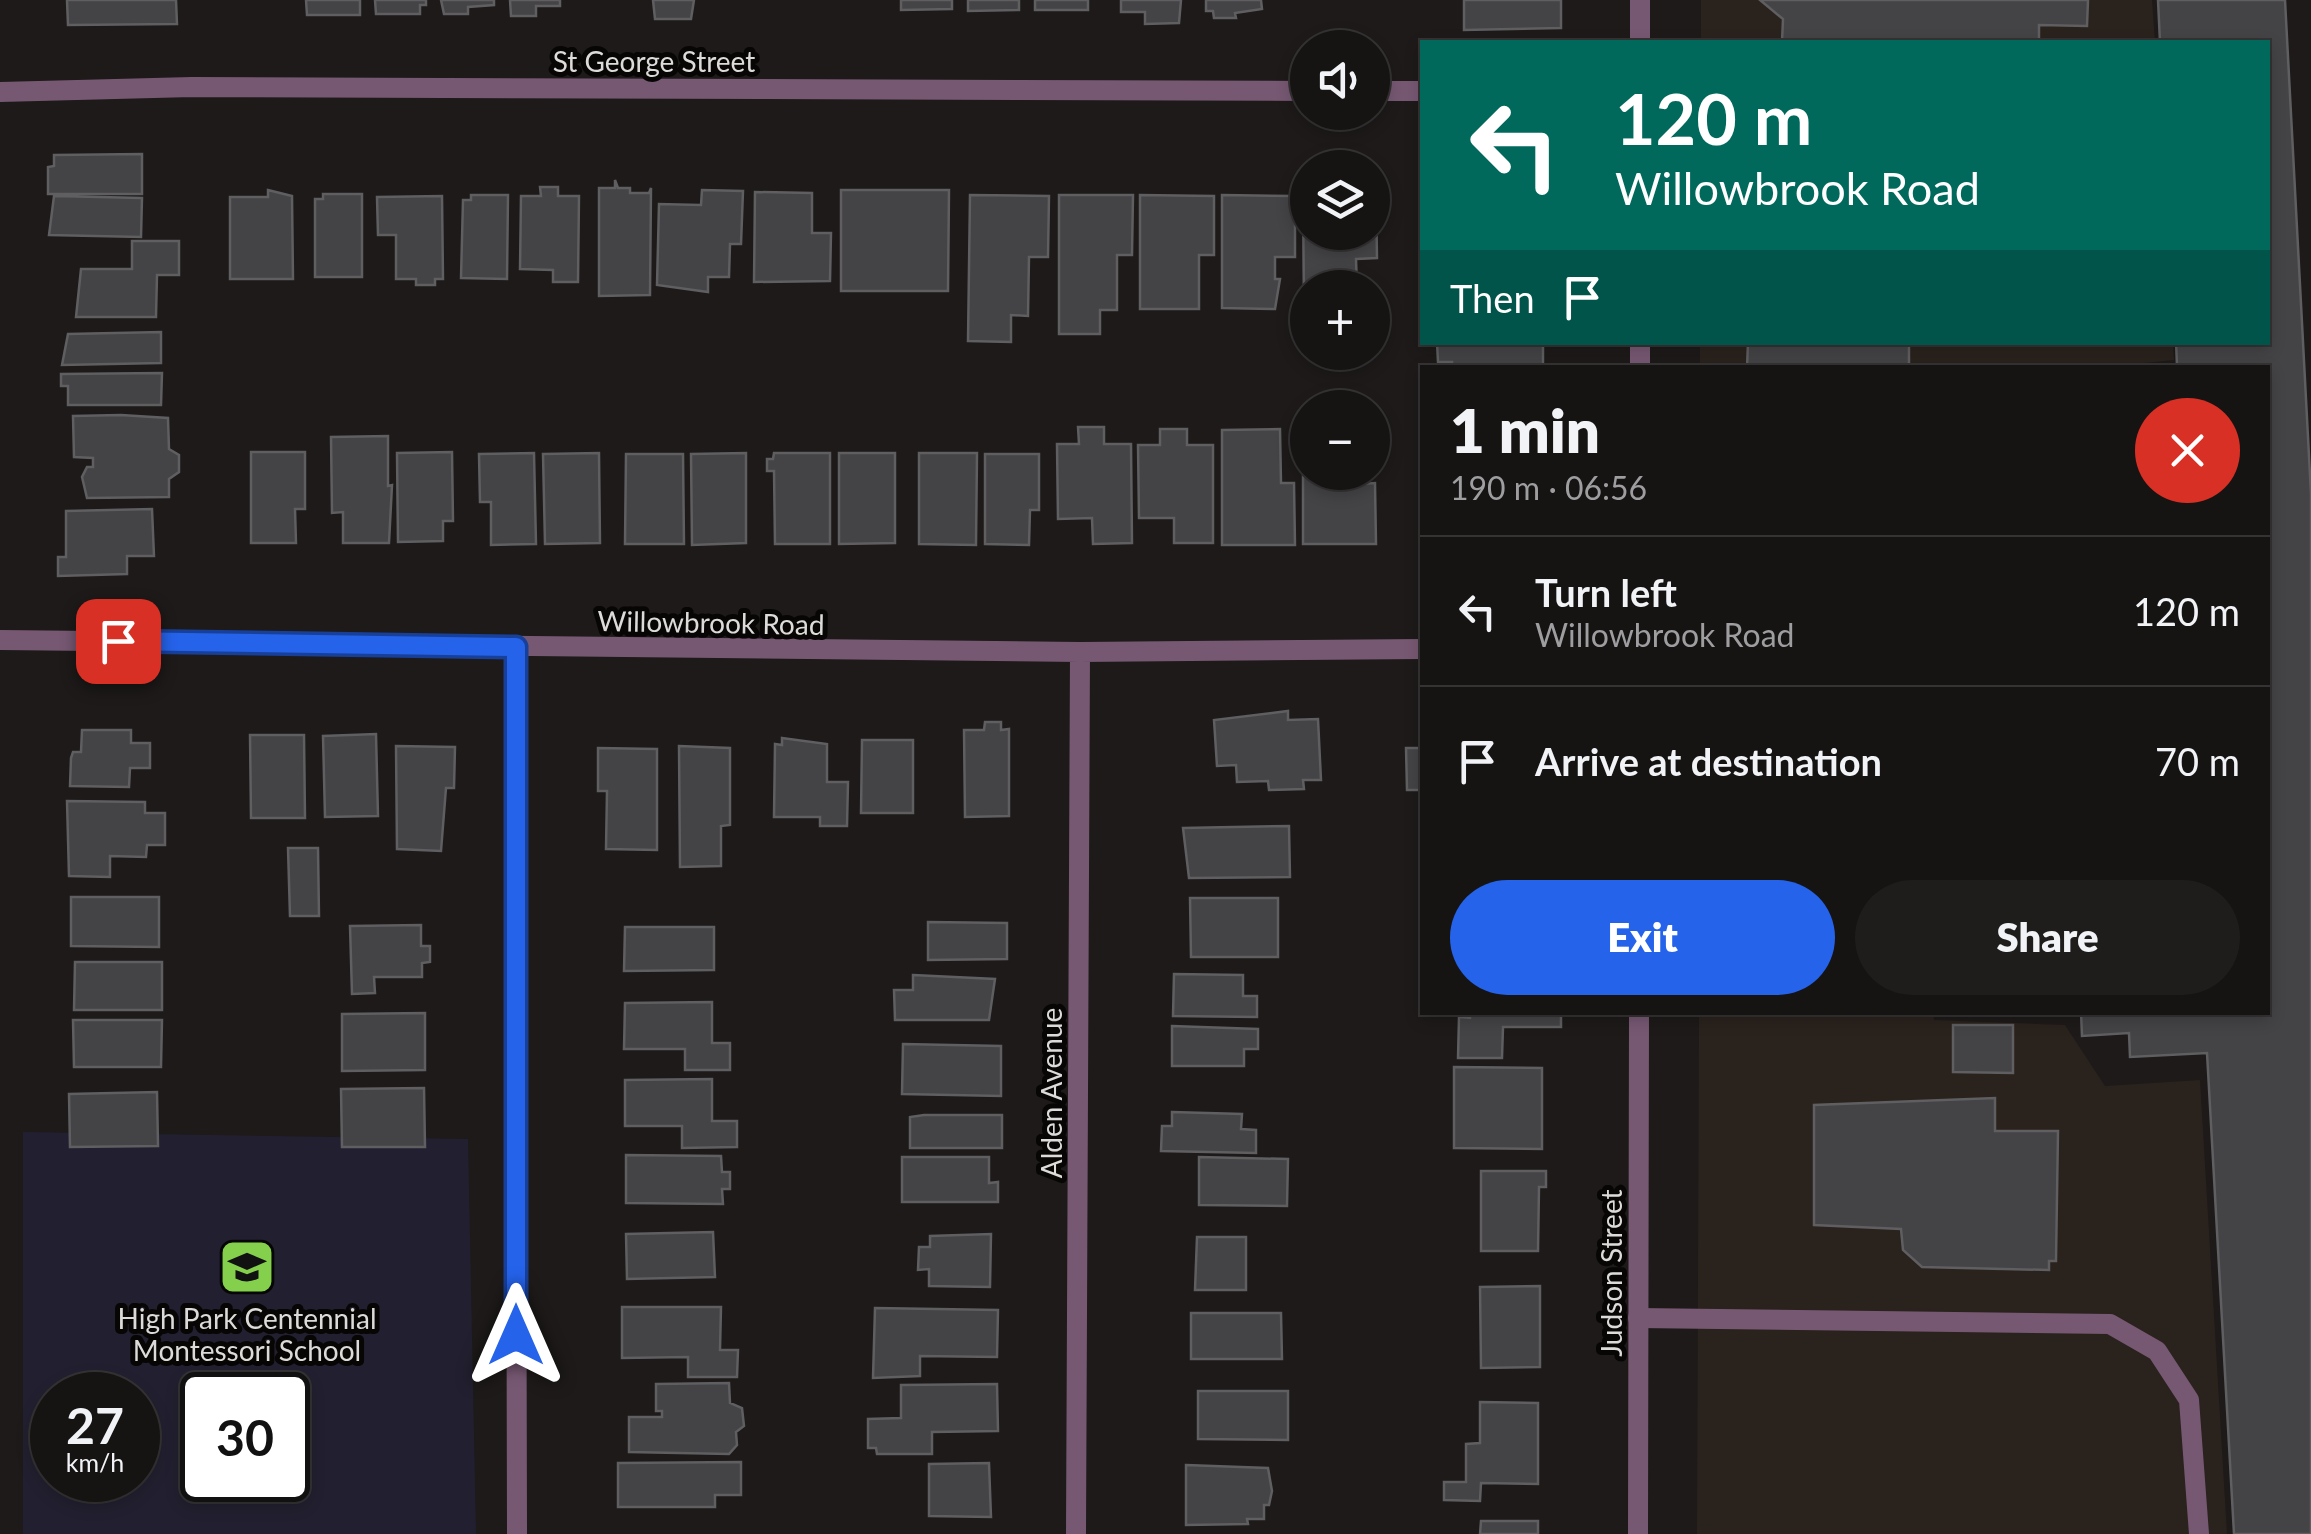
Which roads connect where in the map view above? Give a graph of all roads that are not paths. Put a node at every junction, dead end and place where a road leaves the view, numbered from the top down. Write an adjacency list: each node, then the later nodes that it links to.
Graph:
1 (1640, 0): 2 (street)
2 (1640, 40)
3 (1290, 91): 6 (street, St George Street)
4 (1390, 91): 5 (street)
5 (1420, 91)
6 (0, 92)
7 (0, 640): 8 (street, Willowbrook Road)
8 (516, 647): 10 (street, Willowbrook Road); 13 (street)
9 (1420, 649): 10 (street, Willowbrook Road)
10 (1080, 652): 14 (street, Alden Avenue)
11 (1638, 1015): 12 (street, Judson Street)
12 (1638, 1318): 15 (street, Judson Street); 16 (street)
13 (517, 1534)
14 (1076, 1534)
15 (1638, 1534)
16 (2200, 1534)

